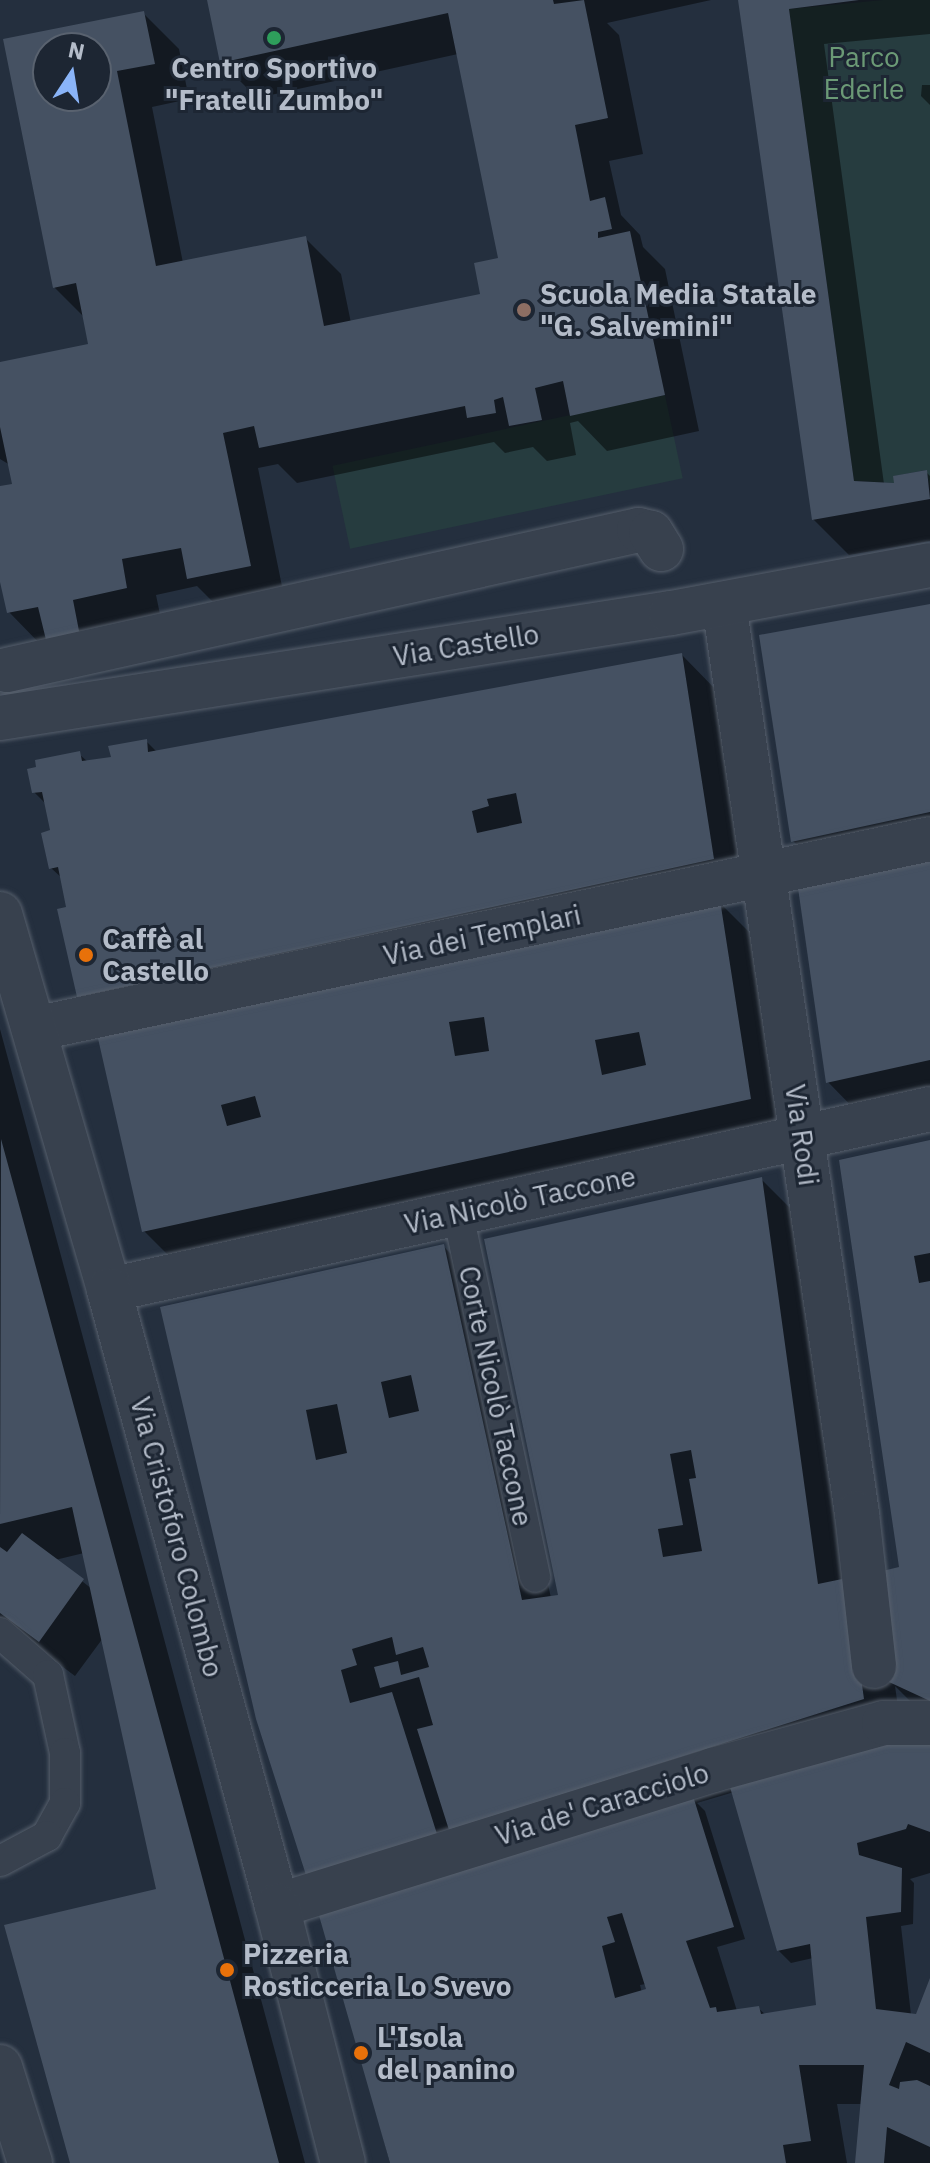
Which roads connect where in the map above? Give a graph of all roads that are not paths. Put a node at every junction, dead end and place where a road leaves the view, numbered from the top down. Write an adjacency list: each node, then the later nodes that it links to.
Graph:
1 (661, 549): 4 (street)
2 (930, 565): 3 (street, Via Castello)
3 (724, 604): 5 (street, Via Castello); 7 (street, Via Rodi)
4 (7, 670)
5 (0, 718)
6 (930, 839): 7 (street, Via dei Templari)
7 (765, 876): 9 (street, Via dei Templari); 11 (street, Via Rodi)
8 (0, 914): 9 (street, Via Cristoforo Colombo)
9 (34, 1029): 13 (street, Via Cristoforo Colombo)
10 (930, 1109): 11 (street, Via Nicolò Taccone)
11 (803, 1137): 12 (street, Via Nicolò Taccone); 16 (street, Via Rodi)
12 (458, 1214): 13 (street, Via Nicolò Taccone); 14 (lane, Corte Nicolò Taccone)
13 (109, 1290): 19 (street, Via Cristoforo Colombo)
14 (535, 1577)
15 (0, 1633): 18 (lane)
16 (874, 1666)
17 (930, 1723): 19 (street, Via de' Caracciolo)
18 (0, 1861)
19 (277, 1906): 22 (street, Via Cristoforo Colombo)
20 (0, 2067): 21 (street)
21 (30, 2163)
22 (343, 2163)

